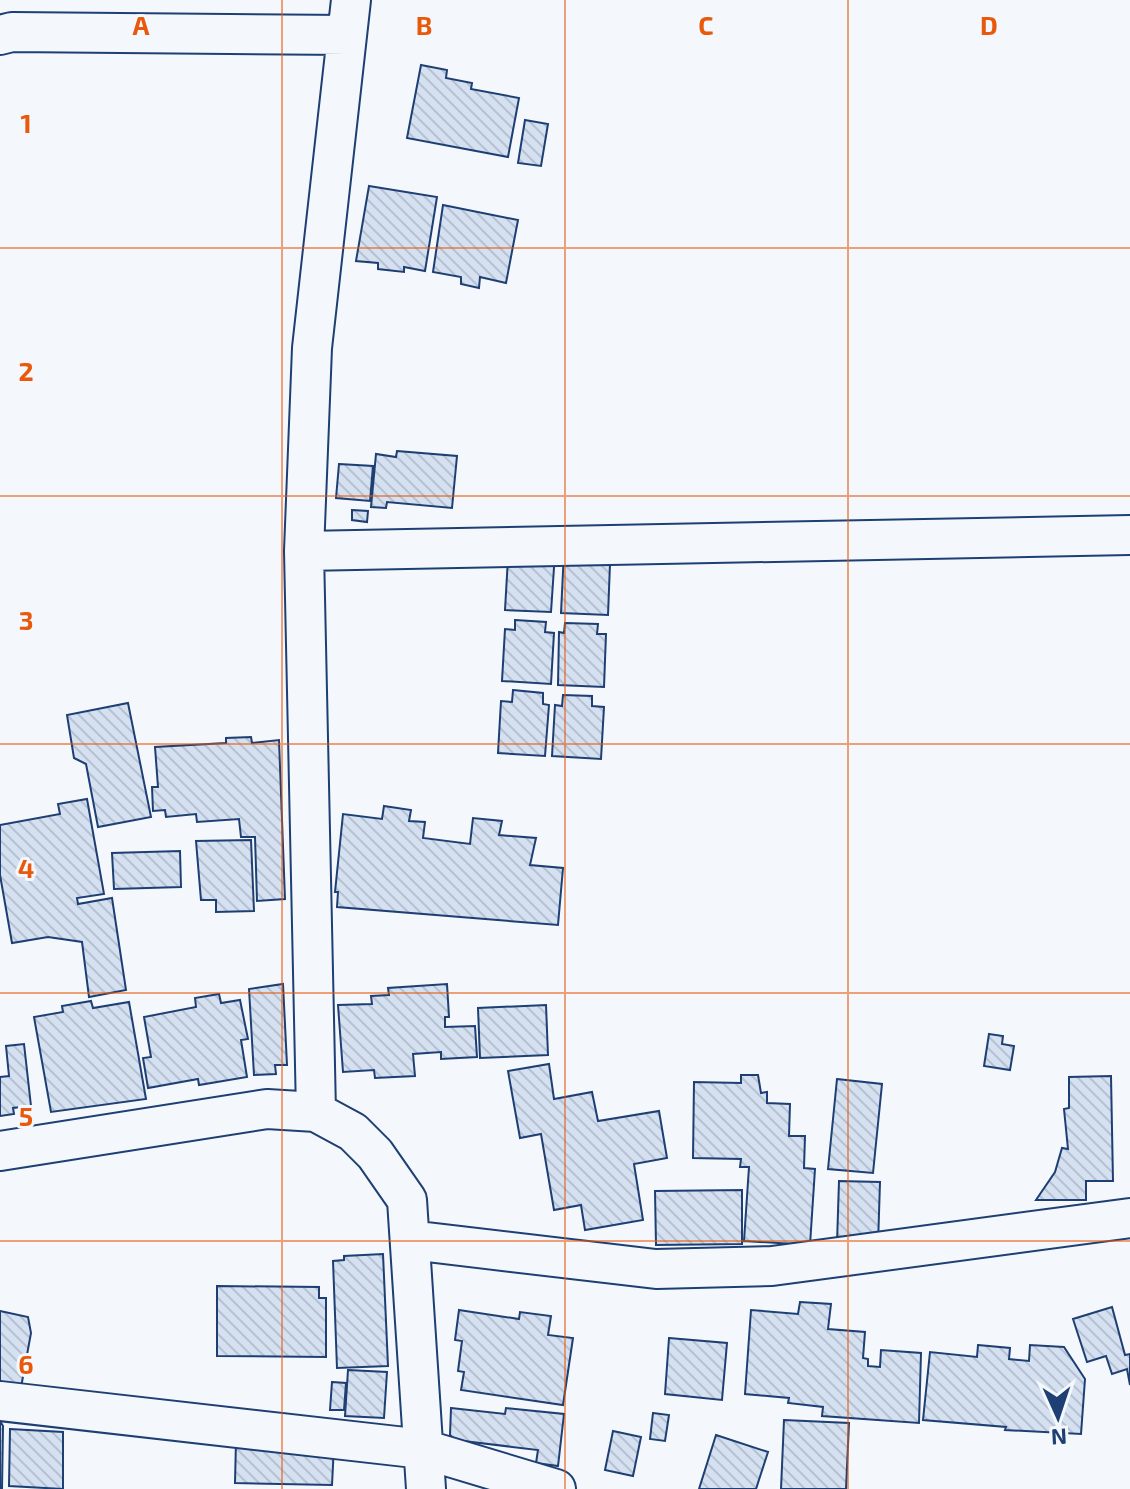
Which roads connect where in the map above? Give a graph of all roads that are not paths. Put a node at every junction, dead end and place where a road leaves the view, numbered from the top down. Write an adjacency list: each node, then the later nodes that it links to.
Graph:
1 (349, 17): 2 (street); 4 (street)
2 (0, 35)
3 (1130, 535): 4 (street)
4 (304, 551): 5 (street)
5 (316, 1112): 6 (street); 8 (street)
6 (0, 1151)
7 (1130, 1218): 8 (street)
8 (410, 1240): 10 (street)
9 (0, 1401): 10 (street)
10 (423, 1449): 11 (street); 12 (street)
11 (426, 1489)
12 (556, 1489)

